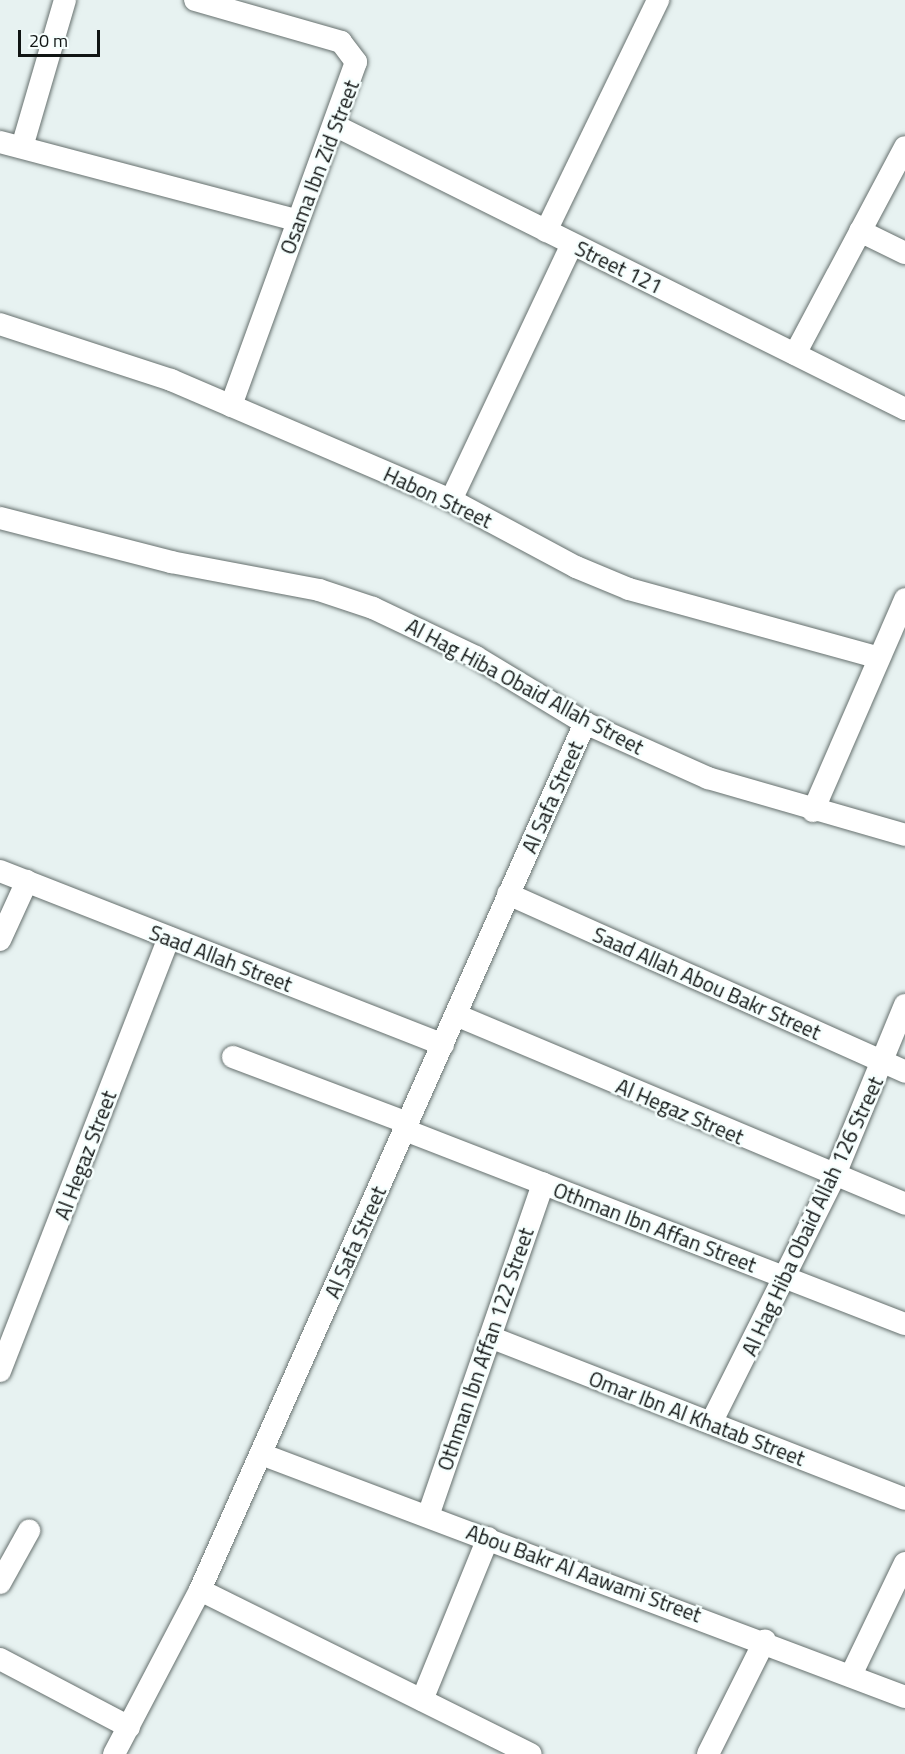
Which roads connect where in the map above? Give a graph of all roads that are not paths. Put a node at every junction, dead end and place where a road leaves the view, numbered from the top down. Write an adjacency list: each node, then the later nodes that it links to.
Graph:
1 (65, 0): 5 (street)
2 (195, 0): 4 (street, Osama Ibn Zid Street)
3 (658, 0): 8 (street)
4 (334, 125): 7 (street, Osama Ibn Zid Street); 8 (street, Street 121)
5 (11, 144): 7 (street)
6 (905, 147): 9 (street)
7 (296, 220): 14 (street, Osama Ibn Zid Street)
8 (546, 231): 10 (street, Street 121)
9 (860, 231): 11 (street); 13 (street)
10 (572, 244): 13 (street, Street 121); 16 (street)
11 (905, 253)
12 (0, 324): 14 (street, Habon Street)
13 (795, 354): 15 (street, Street 121)
14 (231, 406): 16 (street, Habon Street)
15 (905, 409)
16 (452, 500): 19 (street, Habon Street)
17 (0, 518): 20 (street, Al Hag Hiba Obaid Allah Street)
18 (905, 599): 19 (street)
19 (879, 658): 21 (street)
20 (585, 723): 21 (street, Al Hag Hiba Obaid Allah Street); 25 (street, Al Safa Street)
21 (813, 811): 22 (street, Al Hag Hiba Obaid Allah Street)
22 (905, 835)
23 (0, 871): 24 (street, Saad Allah Street)
24 (27, 881): 26 (street, Saad Allah Street); 27 (street)
25 (508, 894): 29 (street, Al Safa Street); 32 (street, Saad Allah Abou Bakr Street)
26 (169, 938): 30 (street, Saad Allah Street); 41 (street, Al Hegaz Street)
27 (0, 940)
28 (905, 1005): 32 (street, Al Hag Hiba Obaid Allah 126 Street)
29 (456, 1015): 30 (street, Al Safa Street); 35 (street, Al Hegaz Street)
30 (442, 1045): 34 (street, Al Safa Street)
31 (233, 1057): 34 (street, Othman Ibn Affan Street)
32 (883, 1063): 33 (street, Saad Allah Abou Bakr Street); 35 (street, Al Hag Hiba Obaid Allah 126 Street)
33 (905, 1072)
34 (406, 1126): 36 (street, Othman Ibn Affan Street); 43 (street, Al Safa Street)
35 (834, 1177): 37 (street, Al Hegaz Street); 38 (street, Al Hag Hiba Obaid Allah 126 Street)
36 (543, 1183): 38 (street, Othman Ibn Affan Street); 40 (street, Othman Ibn Affan 122 Street)
37 (905, 1204)
38 (787, 1278): 39 (street, Othman Ibn Affan Street); 42 (street, Al Hag Hiba Obaid Allah 126 Street)
39 (905, 1324)
40 (490, 1337): 42 (street, Omar Ibn Al Khatab Street); 45 (street, Othman Ibn Affan 122 Street)
41 (0, 1371)
42 (711, 1423): 44 (street, Omar Ibn Al Khatab Street)
43 (261, 1454): 45 (street, Abou Bakr Al Aawami Street); 50 (street, Al Safa Street)
44 (905, 1499)
45 (428, 1515): 47 (street, Abou Bakr Al Aawami Street)
46 (29, 1531): 49 (street)
47 (488, 1538): 51 (street, Abou Bakr Al Aawami Street); 55 (street)
48 (905, 1563): 53 (street)
49 (0, 1583)
50 (200, 1590): 55 (street); 56 (street, Al Safa Street)
51 (765, 1640): 53 (street, Abou Bakr Al Aawami Street); 60 (street)
52 (0, 1659): 56 (street)
53 (852, 1672): 54 (street, Abou Bakr Al Aawami Street)
54 (905, 1696)
55 (422, 1700): 57 (street)
56 (129, 1727): 58 (street, Al Safa Street)
57 (496, 1746): 59 (street)
58 (114, 1754)
59 (531, 1754)
60 (708, 1754)

